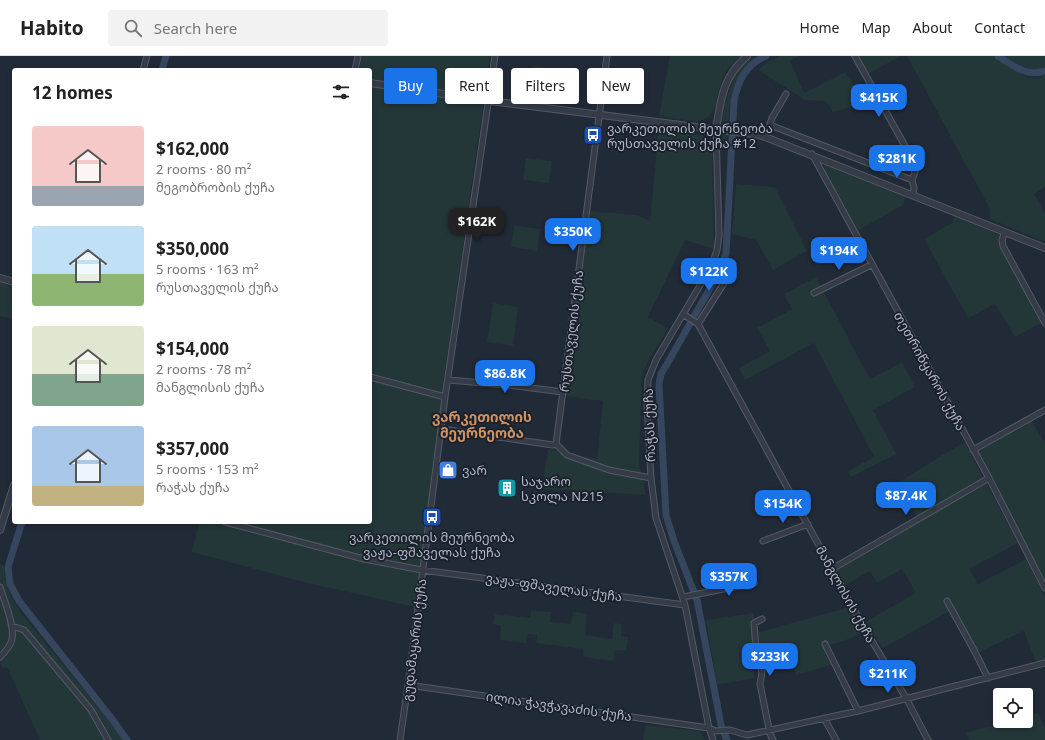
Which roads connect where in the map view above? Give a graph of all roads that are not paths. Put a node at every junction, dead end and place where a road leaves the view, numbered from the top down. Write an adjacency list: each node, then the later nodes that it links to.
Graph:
1 (147, 56): 7 (street)
2 (358, 56): 8 (street)
3 (495, 56): 9 (street, გუდამაყარის ქუჩა)
4 (607, 56): 15 (street, რუსთაველის ქუჩა)
5 (747, 56): 16 (street, რაჭას ქუჩა)
6 (855, 56): 18 (street)
7 (144, 68)
8 (355, 68)
9 (494, 68)
10 (372, 83): 11 (street)
11 (445, 94)
12 (786, 94): 18 (street)
13 (503, 103): 15 (street)
14 (490, 104): 31 (street, გუდამაყარის ქუჩა)
15 (599, 114): 16 (street); 32 (street, რუსთაველის ქუჩა)
16 (719, 130): 17 (street); 27 (street, რაჭას ქუჩა)
17 (812, 154): 19 (street); 22 (street, თეთრიწყაროს ქუჩა)
18 (912, 180): 19 (street)
19 (912, 195): 20 (street)
20 (1005, 232): 21 (street); 29 (street)
21 (1045, 248)
22 (871, 265): 26 (street); 37 (street, თეთრიწყაროს ქუჩა)
23 (733, 269): 28 (street)
24 (0, 278): 25 (street)
25 (12, 281)
26 (814, 293)
27 (685, 316): 28 (street); 38 (street, რაჭას ქუჩა)
28 (697, 323): 42 (street, მანგლისის ქუჩა)
29 (1045, 323)
30 (372, 378): 33 (street)
31 (448, 380): 32 (street); 33 (street, გუდამაყარის ქუჩა)
32 (563, 392): 36 (street, რუსთაველის ქუჩა)
33 (445, 397): 35 (street, გუდამაყარის ქუჩა)
34 (1045, 410): 37 (street)
35 (442, 429): 36 (street); 46 (street, გუდამაყარის ქუჩა)
36 (556, 444): 38 (street)
37 (973, 450): 39 (street, თეთრიწყაროს ქუჩა)
38 (651, 478): 50 (street, რაჭას ქუჩა)
39 (989, 478): 45 (street); 49 (street, თეთრიწყაროს ქუჩა)
40 (12, 491): 43 (street)
41 (233, 524): 46 (street, ვაჟა-ფშაველას ქუჩა)
42 (808, 524): 44 (street); 45 (street, მანგლისის ქუჩა)
43 (0, 530)
44 (763, 540)
45 (832, 569): 60 (street, მანგლისის ქუჩა)
46 (422, 570): 52 (street, ვაჟა-ფშაველას ქუჩა); 59 (street, გუდამაყარის ქუჩა)
47 (754, 583): 50 (street)
48 (0, 587): 54 (street)
49 (1045, 588)
50 (683, 597): 52 (street, რაჭას ქუჩა)
51 (946, 601): 58 (street)
52 (685, 605): 63 (street, რაჭას ქუჩა)
53 (762, 619): 64 (street)
54 (12, 626): 56 (street); 65 (street)
55 (825, 644): 61 (street)
56 (0, 657)
57 (1045, 663): 58 (street)
58 (988, 678): 60 (street)
59 (408, 685): 63 (street, ილია ჭავჭავაძის ქუჩა); 66 (street, გუდამაყარის ქუჩა)
60 (906, 698): 61 (street); 70 (street, მანგლისის ქუჩა)
61 (858, 711): 62 (street)
62 (824, 718): 64 (street); 69 (street)
63 (709, 728): 64 (street); 67 (street, რაჭას ქუჩა)
64 (769, 730): 68 (street)
65 (108, 740)
66 (400, 740)
67 (713, 740)
68 (773, 740)
69 (836, 740)
70 (928, 740)

